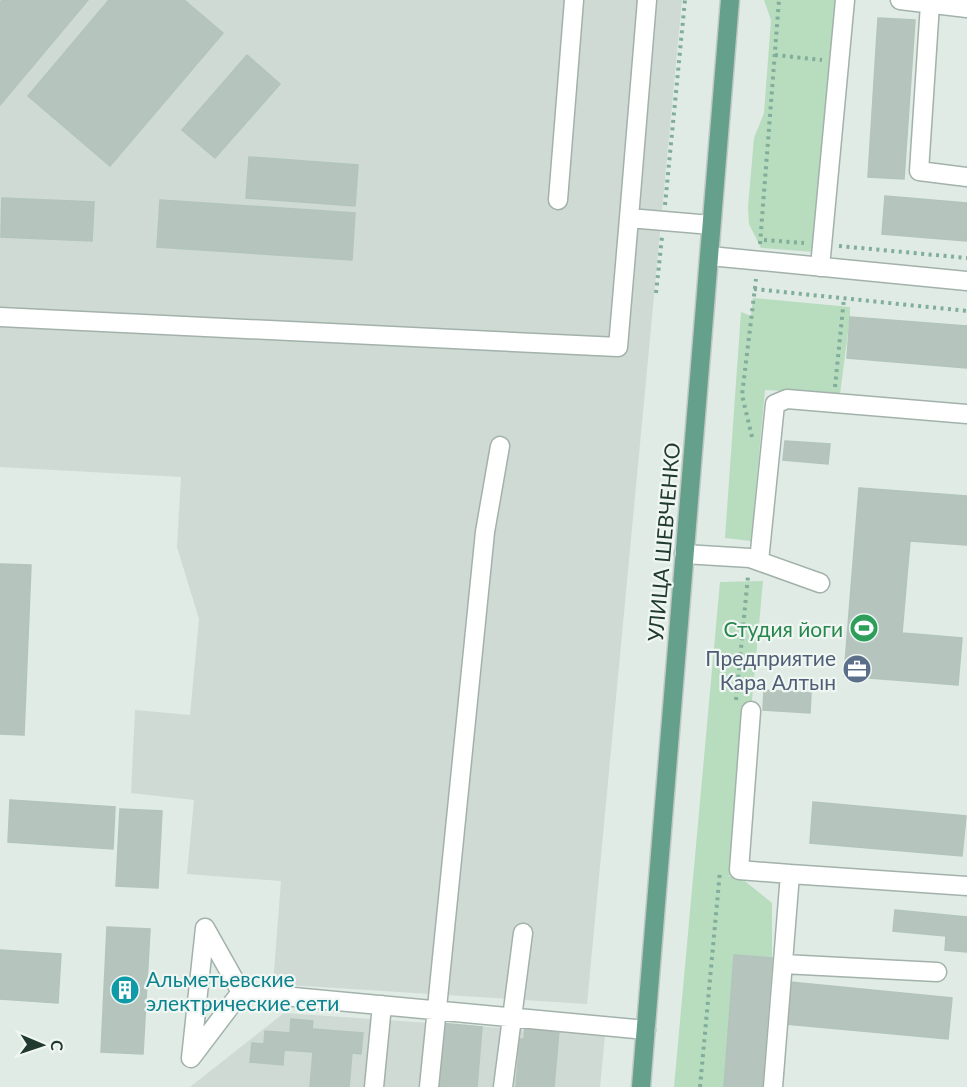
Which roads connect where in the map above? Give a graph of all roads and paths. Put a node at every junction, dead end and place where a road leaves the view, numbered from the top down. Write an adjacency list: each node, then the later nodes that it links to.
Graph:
1 (574, 0): 13 (street)
2 (648, 0): 14 (street)
3 (685, 0): 15 (path)
4 (730, 0): 16 (main road, УЛИЦА ШЕВЧЕНКО)
5 (780, 0): 10 (path)
6 (845, 0): 11 (street)
7 (900, 0): 8 (street)
8 (930, 4): 9 (street); 12 (street)
9 (967, 8)
10 (775, 55): 11 (path); 17 (path)
11 (839, 63): 17 (street)
12 (967, 177)
13 (558, 200)
14 (629, 218): 15 (street); 25 (street)
15 (663, 221): 16 (street); 22 (path)
16 (711, 225): 18 (main road, УЛИЦА ШЕВЧЕНКО)
17 (822, 244): 19 (path); 20 (street)
18 (710, 256): 20 (street); 30 (main road, УЛИЦА ШЕВЧЕНКО)
19 (967, 258)
20 (820, 267): 21 (street)
21 (967, 281)
22 (656, 293)
23 (844, 298): 24 (path); 26 (path); 29 (path)
24 (967, 311)
25 (0, 317)
26 (834, 402): 27 (street); 31 (street)
27 (967, 414)
28 (500, 446): 41 (street)
29 (754, 448)
30 (684, 555): 31 (street); 43 (main road, УЛИЦА ШЕВЧЕНКО)
31 (759, 561): 32 (street)
32 (820, 583)
33 (752, 711): 34 (street)
34 (790, 874): 35 (street); 37 (street)
35 (967, 886)
36 (523, 933): 42 (street)
37 (783, 964): 38 (street); 48 (street)
38 (937, 972)
39 (241, 992): 39 (street); 40 (street)
40 (382, 1005): 41 (street); 44 (street)
41 (434, 1010): 42 (street); 45 (street)
42 (513, 1017): 43 (street); 46 (street)
43 (646, 1029): 47 (main road, УЛИЦА ШЕВЧЕНКО)
44 (374, 1087)
45 (429, 1087)
46 (503, 1087)
47 (641, 1087)
48 (773, 1087)

